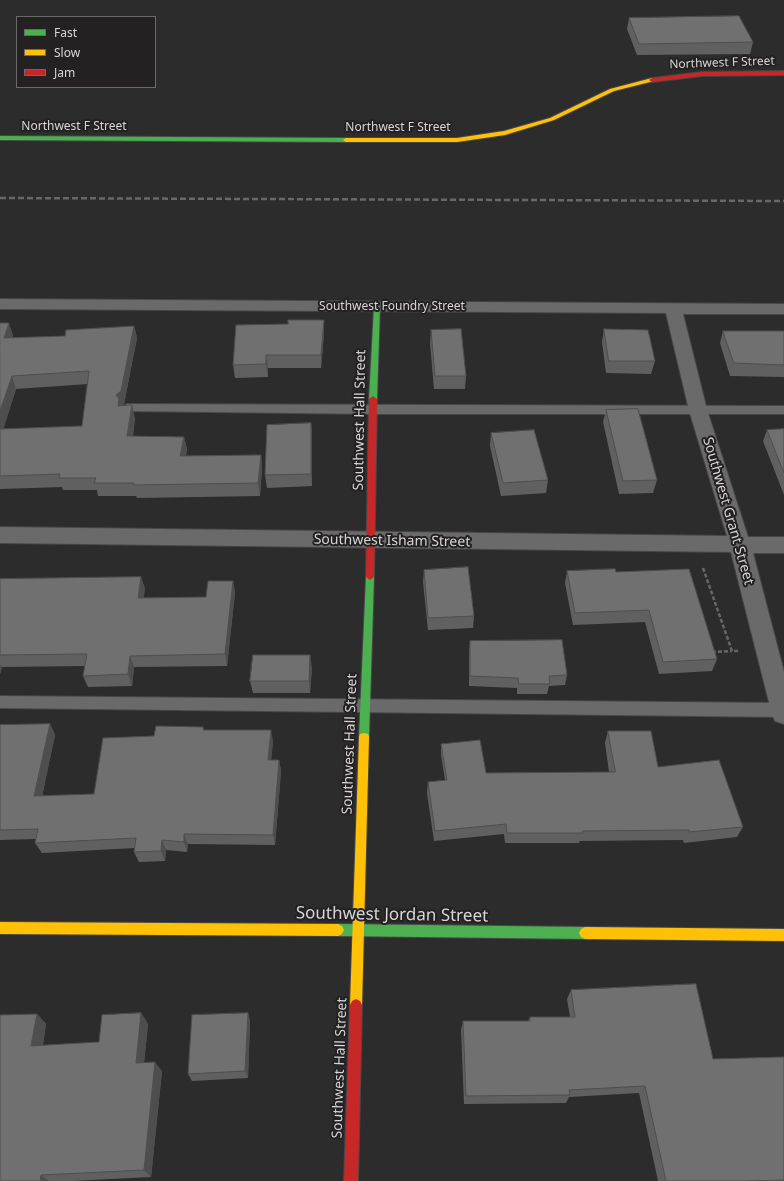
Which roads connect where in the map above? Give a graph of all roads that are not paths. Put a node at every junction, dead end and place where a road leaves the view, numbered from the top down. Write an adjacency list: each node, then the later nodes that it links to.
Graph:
1 (784, 73): 2 (street, Northwest F Street)
2 (0, 138)
3 (0, 304): 4 (street, Southwest Foundry Street)
4 (377, 308): 5 (street, Southwest Foundry Street); 8 (street, Southwest Hall Street)
5 (673, 309): 6 (street, Southwest Foundry Street); 9 (street, Southwest Grant Street)
6 (784, 309)
7 (127, 408): 8 (lane)
8 (373, 410): 9 (lane); 12 (street, Southwest Hall Street)
9 (698, 410): 10 (lane); 13 (street, Southwest Grant Street)
10 (784, 410)
11 (0, 535): 12 (street, Southwest Isham Street)
12 (372, 541): 13 (street, Southwest Isham Street); 16 (street, Southwest Hall Street)
13 (740, 545): 14 (street, Southwest Isham Street); 17 (street, Southwest Grant Street)
14 (784, 545)
15 (0, 702): 16 (lane)
16 (364, 707): 17 (lane); 19 (street, Southwest Hall Street)
17 (784, 711)
18 (0, 928): 19 (street, Southwest Jordan Street)
19 (358, 930): 20 (street, Southwest Jordan Street); 21 (street, Southwest Hall Street)
20 (784, 935)
21 (351, 1181)

